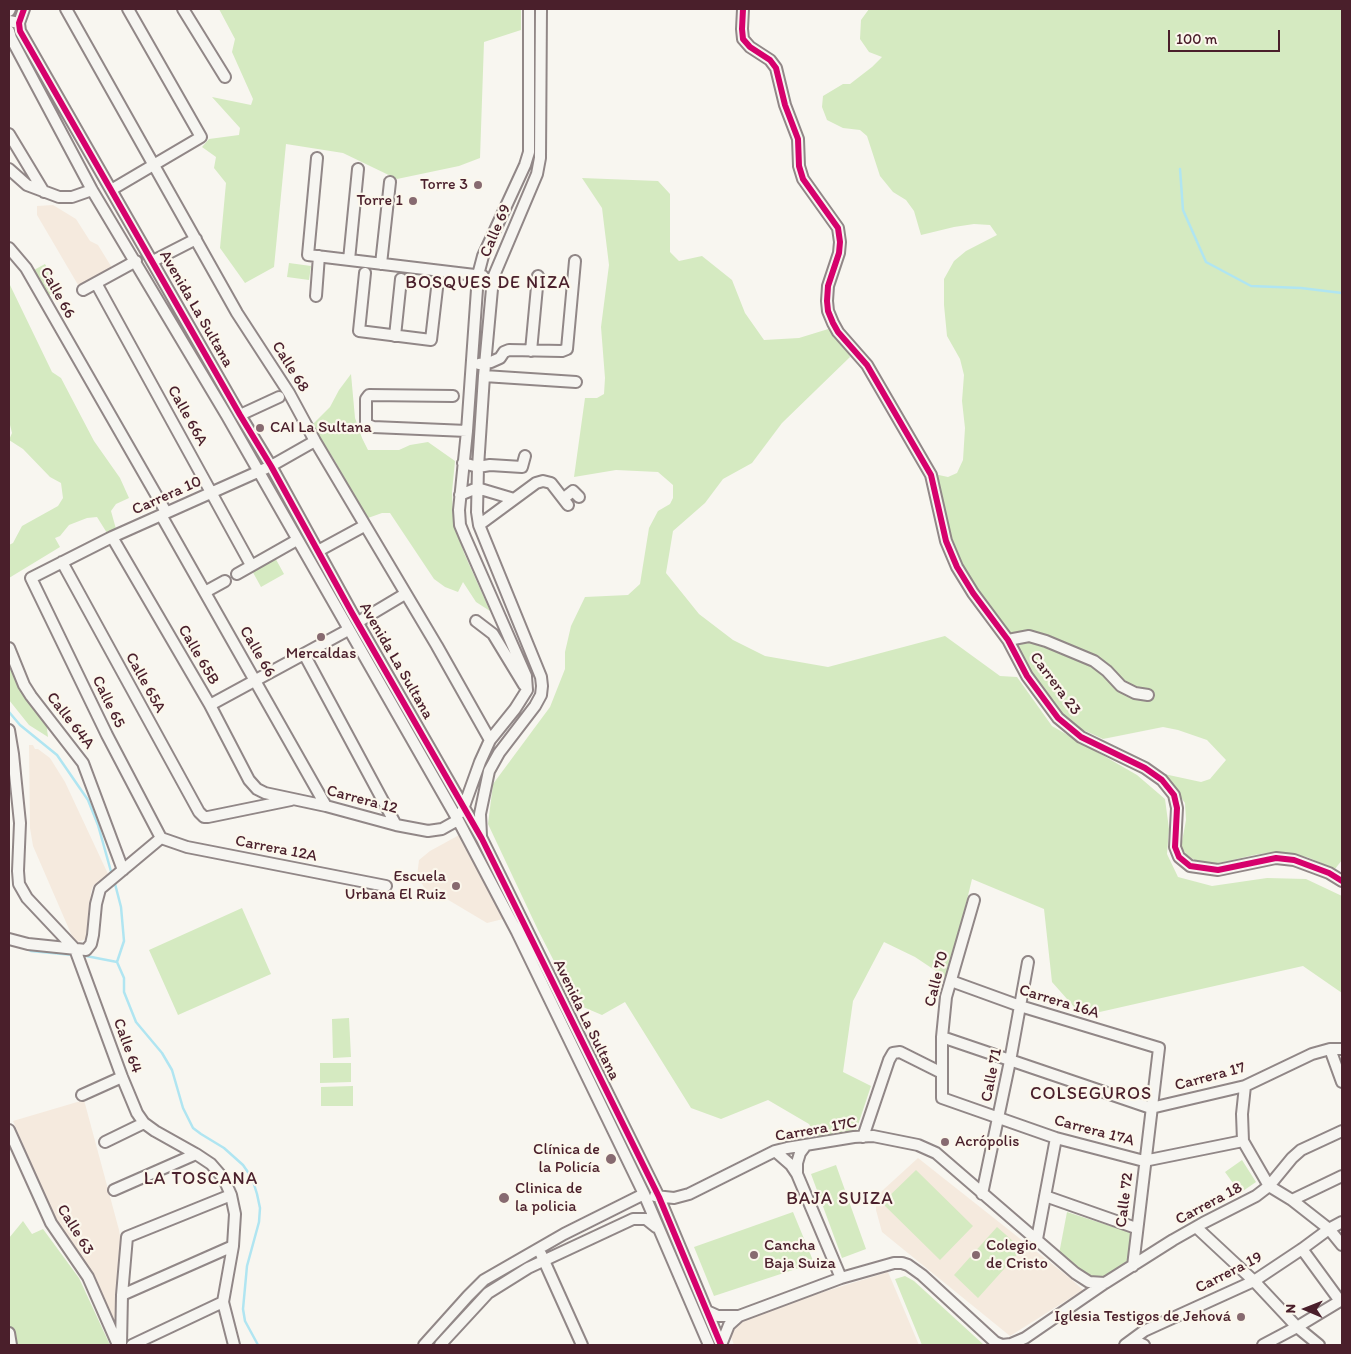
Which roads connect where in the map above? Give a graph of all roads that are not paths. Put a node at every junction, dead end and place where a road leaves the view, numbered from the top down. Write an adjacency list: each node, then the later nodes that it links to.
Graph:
1 (24, 9): 8 (street, Avenida La Sultana)
2 (66, 9): 13 (street, Calle 68)
3 (128, 9): 13 (street)
4 (183, 9): 10 (street)
5 (529, 9): 30 (street, Calle 69)
6 (541, 9): 32 (street, Calle 69)
7 (743, 9): 74 (street, Carrera 23)
8 (14, 22): 18 (street, Avenida La Sultana)
9 (9, 31): 17 (street, Avenida La Sultana)
10 (225, 77)
11 (9, 134): 19 (street)
12 (317, 158): 22 (street)
13 (154, 164): 18 (street); 20 (street, Calle 68)
14 (9, 169): 19 (street)
15 (358, 169): 23 (street)
16 (390, 182): 27 (street)
17 (92, 190): 19 (street); 24 (street, Avenida La Sultana)
18 (110, 190): 26 (street, Avenida La Sultana)
19 (44, 192)
20 (196, 239): 26 (street); 47 (street, Calle 68)
21 (9, 248): 58 (street, Calle 66)
22 (319, 256): 23 (street); 36 (street)
23 (349, 260): 27 (street)
24 (136, 261): 34 (street); 52 (street, Avenida La Sultana)
25 (575, 261): 38 (street)
26 (153, 262): 45 (street, Avenida La Sultana)
27 (381, 264): 28 (street)
28 (439, 271): 30 (street); 37 (street)
29 (365, 273): 37 (street)
30 (478, 275): 32 (street); 39 (street, Calle 69)
31 (538, 276): 38 (street)
32 (493, 278): 40 (street, Calle 69)
33 (401, 279): 37 (street)
34 (96, 283): 35 (street); 54 (street, Calle 66A)
35 (83, 290)
36 (316, 296)
37 (395, 336)
38 (531, 352): 40 (street)
39 (472, 363): 40 (street); 46 (street, Calle 69)
40 (488, 363): 41 (street, Calle 69)
41 (484, 376): 42 (street); 51 (street, Calle 69)
42 (576, 382)
43 (453, 396): 46 (street)
44 (279, 397): 45 (street)
45 (240, 415): 50 (street, Avenida La Sultana)
46 (467, 430): 49 (street, Calle 69)
47 (315, 441): 50 (street, Carrera 10); 60 (street, Calle 68)
48 (525, 456): 51 (street)
49 (463, 463): 51 (street); 55 (street, Calle 69)
50 (271, 466): 52 (street, Carrera 10); 63 (street, Avenida La Sultana)
51 (478, 467): 53 (street, Calle 69)
52 (258, 471): 54 (street, Carrera 10); 62 (street, Avenida La Sultana)
53 (477, 488): 55 (street); 57 (street); 59 (street, Calle 69)
54 (212, 492): 58 (street, Carrera 10); 65 (street, Calle 66A)
55 (460, 495): 78 (street, Calle 69)
56 (579, 497): 57 (street)
57 (514, 500): 59 (street)
58 (163, 514): 61 (street, Carrera 10); 69 (street, Calle 66)
59 (478, 524): 92 (street)
60 (364, 526): 63 (street); 70 (street, Calle 68)
61 (112, 537): 64 (street, Carrera 10); 80 (street, Calle 65B)
62 (297, 540): 65 (street); 73 (street, Avenida La Sultana)
63 (318, 551): 72 (street, Avenida La Sultana)
64 (62, 562): 67 (street, Carrera 10); 83 (street, Calle 65A)
65 (251, 565): 66 (street)
66 (237, 574)
67 (31, 578): 91 (street, Calle 65)
68 (225, 581): 69 (street)
69 (205, 592): 77 (street, Calle 66)
70 (405, 594): 72 (street); 84 (street, Calle 68)
71 (476, 621): 78 (street)
72 (358, 622): 88 (street, Avenida La Sultana)
73 (348, 630): 76 (street); 89 (street, Avenida La Sultana)
74 (1008, 640): 79 (street); 96 (street, Carrera 23)
75 (9, 648): 95 (street, Calle 64A)
76 (304, 654): 77 (street); 90 (street)
77 (256, 681): 80 (street); 87 (street, Calle 66)
78 (527, 690): 84 (street)
79 (1148, 695)
80 (210, 706): 85 (street, Calle 65B)
81 (9, 731): 100 (street, Calle 64)
82 (168, 732): 83 (street)
83 (159, 738): 86 (street, Calle 65A)
84 (490, 740): 88 (street)
85 (257, 789): 86 (street, Carrera 12)
86 (294, 800): 87 (street, Carrera 12)
87 (326, 806): 90 (street, Carrera 12)
88 (464, 810): 89 (street); 92 (street, Avenida La Sultana)
89 (458, 820): 90 (street, Carrera 12); 94 (street, Avenida La Sultana)
90 (396, 825)
91 (161, 838): 95 (street); 97 (street, Carrera 12A)
92 (482, 839): 93 (street, Avenida La Sultana)
93 (492, 860): 94 (street); 136 (street, Avenida La Sultana)
94 (482, 865): 132 (street, Avenida La Sultana)
95 (120, 873): 100 (street)
96 (1342, 881)
97 (386, 886)
98 (974, 900): 102 (street, Calle 70)
99 (9, 939): 100 (street)
100 (75, 949): 110 (street, Calle 64)
101 (1028, 962): 103 (street, Calle 71)
102 (951, 981): 103 (street, Carrera 16A); 104 (street, Calle 70)
103 (1020, 1006): 105 (street, Carrera 16A); 108 (street, Calle 71)
104 (942, 1037): 108 (street); 109 (street, Calle 70)
105 (1159, 1048): 115 (street, Calle 72)
106 (1330, 1049): 107 (street, Carrera 17); 111 (street); 112 (street, Carrera 17)
107 (1342, 1049)
108 (1010, 1061): 115 (street); 116 (street, Calle 71)
109 (942, 1073): 114 (street, Calle 70); 120 (street)
110 (122, 1077): 113 (street); 117 (street, Calle 64)
111 (1342, 1082)
112 (1245, 1086): 115 (street, Carrera 17); 122 (street)
113 (82, 1095)
114 (942, 1098): 116 (street, Carrera 17A)
115 (1151, 1108): 127 (street, Calle 72)
116 (998, 1117): 121 (street, Carrera 17A); 133 (street, Calle 71)
117 (144, 1123): 123 (street); 126 (street, Calle 64)
118 (9, 1130): 163 (street, Calle 63)
119 (1342, 1131): 130 (street, Carrera 18)
120 (863, 1137): 124 (street, Carrera 17C); 133 (street, Carrera 17C)
121 (1056, 1138): 127 (street, Carrera 17A); 135 (street)
122 (1242, 1141): 127 (street, Carrera 17A); 130 (street)
123 (105, 1142)
124 (806, 1145): 125 (street, Carrera 17C); 128 (street)
125 (775, 1151): 128 (street); 136 (street, Carrera 17C)
126 (196, 1154): 131 (street); 134 (street, Calle 64)
127 (1144, 1160): 140 (street, Calle 72)
128 (798, 1174): 150 (street)
129 (1342, 1176): 137 (street)
130 (1269, 1186): 137 (street); 139 (street, Carrera 18)
131 (114, 1190)
132 (644, 1194): 136 (street, Carrera 17C); 142 (street, Avenida La Sultana); 146 (street)
133 (982, 1194): 143 (street, Carrera 17C)
134 (231, 1195): 145 (street, Calle 64); 154 (street)
135 (1045, 1196): 140 (street); 143 (street)
136 (659, 1197): 157 (street, Avenida La Sultana)
137 (1292, 1200): 141 (street)
138 (1342, 1222): 141 (street, Carrera 19)
139 (1196, 1227): 149 (street, Carrera 18); 152 (street)
140 (1136, 1228): 149 (street, Calle 72)
141 (1329, 1229): 144 (street); 147 (street, Carrera 19)
142 (659, 1230): 148 (street); 169 (street, Avenida La Sultana)
143 (1037, 1239): 151 (street, Carrera 17C)
144 (1342, 1245)
145 (232, 1246): 154 (street); 156 (street, Calle 64)
146 (542, 1247): 148 (street); 166 (street)
147 (1302, 1249): 152 (street, Carrera 19); 159 (street)
148 (544, 1260): 167 (street); 168 (street)
149 (1133, 1266): 153 (street, Carrera 18)
150 (841, 1278): 155 (street, Carrera 18); 158 (street)
151 (1086, 1280): 153 (street, Carrera 17C); 155 (street)
152 (1254, 1281): 159 (street); 161 (street, Carrera 19)
153 (1105, 1283): 155 (street, Carrera 18)
154 (122, 1295): 163 (street)
155 (1084, 1298)
156 (223, 1302): 164 (street); 165 (street, Calle 64)
157 (707, 1311): 158 (street); 170 (street, Avenida La Sultana)
158 (739, 1316): 170 (street)
159 (1297, 1327): 172 (street); 173 (street)
160 (9, 1333): 162 (street)
161 (1129, 1342): 171 (street)
162 (11, 1345)
163 (120, 1345)
164 (132, 1345)
165 (234, 1345)
166 (424, 1345)
167 (440, 1345)
168 (582, 1345)
169 (709, 1345)
170 (721, 1345)
171 (1144, 1345)
172 (1263, 1345)
173 (1319, 1345)

